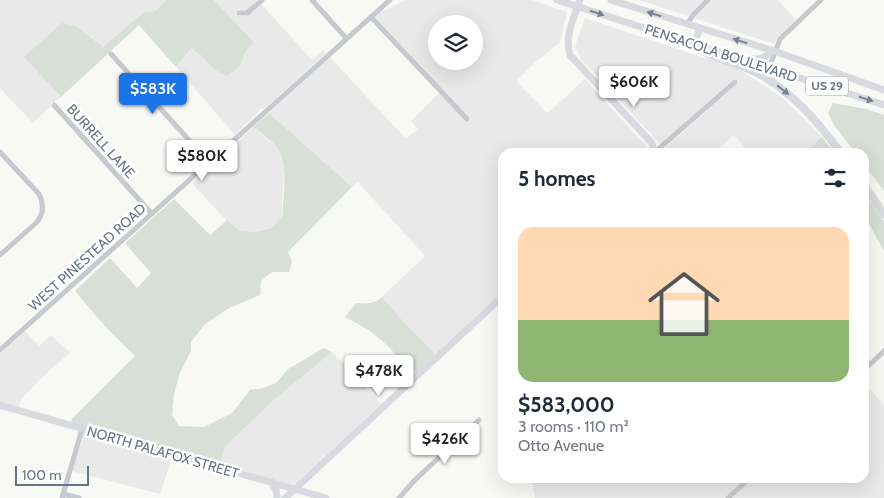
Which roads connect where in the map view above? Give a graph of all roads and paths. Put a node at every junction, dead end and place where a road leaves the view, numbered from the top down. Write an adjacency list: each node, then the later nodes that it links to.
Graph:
1 (262, 0): 9 (street)
2 (312, 0): 13 (street)
3 (390, 0): 10 (street, WEST PINESTEAD ROAD)
4 (557, 0): 8 (main road, PENSACOLA BOULEVARD / US 29)
5 (611, 0): 11 (main road, PENSACOLA BOULEVARD / US 29, one-way to 5)
6 (708, 0): 11 (street)
7 (821, 0): 15 (street)
8 (579, 3): 14 (main road, PENSACOLA BOULEVARD / US 29, one-way to 14); 23 (main road)
9 (239, 13)
10 (371, 17): 13 (street, WEST PINESTEAD ROAD); 22 (street)
11 (687, 24): 12 (main road, PENSACOLA BOULEVARD / US 29)
12 (700, 28): 14 (main road); 15 (main road, PENSACOLA BOULEVARD / US 29, one-way to 12)
13 (346, 38): 27 (street, WEST PINESTEAD ROAD)
14 (694, 42): 15 (main road); 17 (main road, PENSACOLA BOULEVARD / US 29); 25 (highway, one-way to 25)
15 (774, 51): 17 (street); 19 (main road, PENSACOLA BOULEVARD / US 29)
16 (111, 54): 27 (street)
17 (769, 68): 21 (main road, PENSACOLA BOULEVARD / US 29, one-way to 21)
18 (735, 82): 24 (street)
19 (884, 90)
20 (54, 105): 29 (street, BURRELL LANE)
21 (884, 105)
22 (467, 119)
23 (653, 148)
24 (660, 148)
25 (837, 148)
26 (1, 155): 31 (street)
27 (209, 162): 29 (street, WEST PINESTEAD ROAD)
28 (869, 192): 30 (highway)
29 (152, 214): 33 (street, WEST PINESTEAD ROAD)
30 (884, 214)
31 (0, 255)
32 (498, 301): 41 (main road)
33 (0, 350)
34 (884, 351): 35 (street)
35 (869, 365)
36 (0, 405): 38 (main road, NORTH PALAFOX STREET)
37 (479, 420): 47 (street)
38 (82, 429): 39 (main road, NORTH PALAFOX STREET); 42 (street)
39 (270, 482): 41 (main road, NORTH PALAFOX STREET); 44 (main road)
40 (744, 483): 48 (street)
41 (295, 489): 45 (main road); 46 (main road, NORTH PALAFOX STREET)
42 (62, 496): 43 (street)
43 (79, 498)
44 (277, 498)
45 (285, 498)
46 (326, 498)
47 (399, 498)
48 (728, 498)

